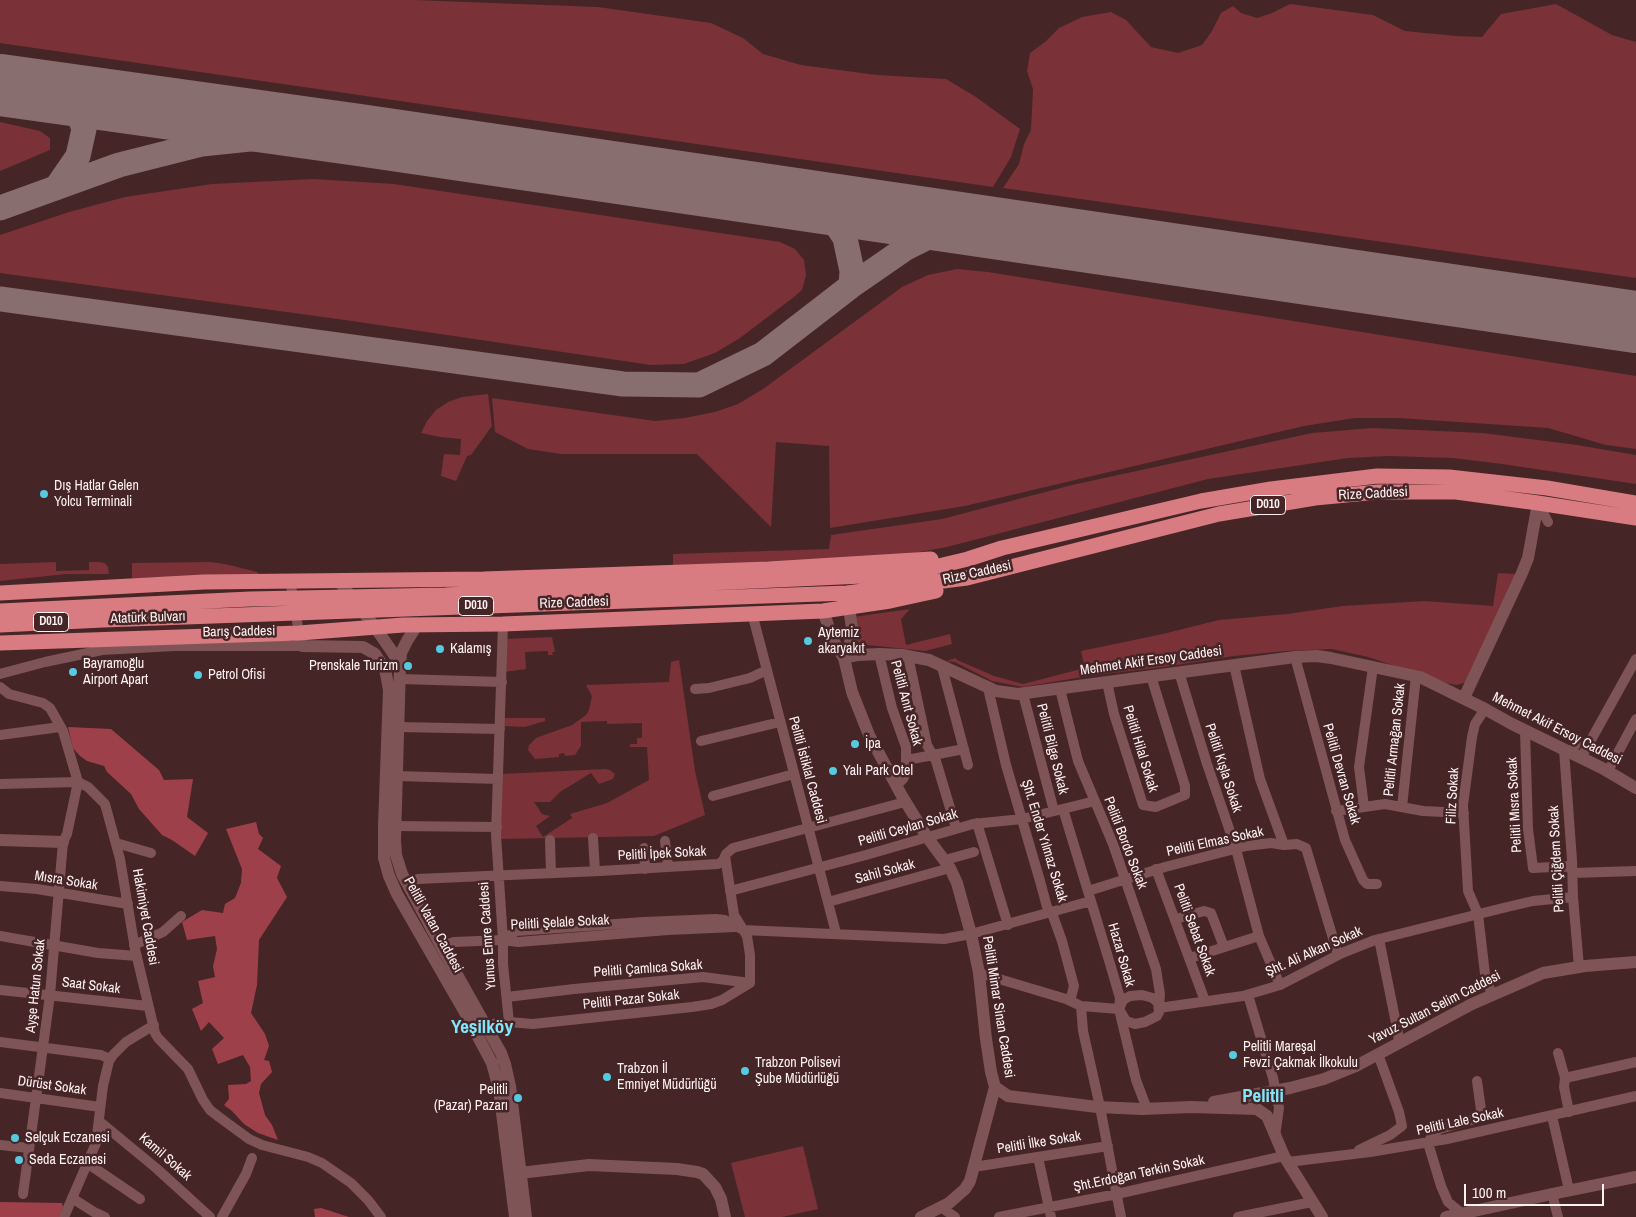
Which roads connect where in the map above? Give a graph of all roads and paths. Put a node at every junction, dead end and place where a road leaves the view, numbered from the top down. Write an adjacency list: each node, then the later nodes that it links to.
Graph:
1 (1538, 503): 3 (highway, Rize Caddesi / D010); 4 (street); 6 (highway, Rize Caddesi / D010); 47 (street)
2 (1636, 503): 5 (highway, Rize Caddesi / D010)
3 (1636, 518)
4 (1548, 522)
5 (1002, 548): 8 (highway); 10 (highway, Rize Caddesi / D010)
6 (1022, 564): 10 (highway, Rize Caddesi / D010); 13 (highway)
7 (290, 580): 8 (highway); 9 (highway); 16 (street)
8 (338, 580): 12 (street)
9 (0, 593)
10 (642, 593): 11 (highway, Rize Caddesi / D010); 16 (highway, Rize Caddesi / D010)
11 (316, 597): 14 (highway, Atatürk Bulvarı / D010)
12 (360, 608): 21 (street); 22 (highway)
13 (849, 608): 15 (highway); 28 (street)
14 (0, 611)
15 (822, 611): 17 (highway); 28 (street)
16 (303, 612): 19 (highway, Atatürk Bulvarı / D010); 23 (street); 24 (street)
17 (752, 613): 18 (highway); 34 (street, Pelitli İstiklal Caddesi)
18 (503, 624): 20 (highway); 40 (street, Yunus Emre Caddesi)
19 (0, 625)
20 (418, 625): 21 (highway); 35 (street, Pelitli Vatan Caddesi)
21 (375, 627): 22 (highway); 35 (street)
22 (351, 628): 23 (highway)
23 (316, 632): 24 (highway)
24 (300, 639): 25 (highway); 37 (street, Barış Caddesi); 155 (street, Pelitli Vatan Caddesi)
25 (0, 644)
26 (879, 654): 27 (street, Mehmet Akif Ersoy Caddesi); 28 (street, Mehmet Akif Ersoy Caddesi); 61 (street, Pelitli Anıt Sokak)
27 (908, 656): 32 (street, Mehmet Akif Ersoy Caddesi); 60 (street, Pelitli Anıt Sokak)
28 (844, 658): 69 (street, Pelitli Mimar Sinan Caddesi)
29 (1295, 658): 31 (street, Mehmet Akif Ersoy Caddesi); 33 (street, Mehmet Akif Ersoy Caddesi); 77 (street, Pelitli Devran Sokak)
30 (1636, 659): 59 (street)
31 (1234, 665): 36 (street, Mehmet Akif Ersoy Caddesi); 92 (street, Pelitli Elmas Sokak)
32 (942, 667): 43 (street, Mehmet Akif Ersoy Caddesi); 58 (street)
33 (1373, 667): 39 (street, Mehmet Akif Ersoy Caddesi); 74 (street)
34 (767, 670): 44 (street); 50 (street, Pelitli İstiklal Caddesi)
35 (400, 672): 40 (street); 52 (street, Pelitli Vatan Caddesi)
36 (1179, 672): 38 (street, Mehmet Akif Ersoy Caddesi); 94 (street, Pelitli Kışla Sokak)
37 (0, 674)
38 (1151, 676): 41 (street, Mehmet Akif Ersoy Caddesi); 41 (street, Pelitli Hilal Sokak)
39 (1416, 676): 47 (street, Mehmet Akif Ersoy Caddesi); 75 (street, Pelitli Armağan Sokak)
40 (502, 682): 53 (street, Yunus Emre Caddesi)
41 (1107, 682): 45 (street, Mehmet Akif Ersoy Caddesi)
42 (0, 688): 51 (street)
43 (988, 688): 46 (street, Mehmet Akif Ersoy Caddesi); 79 (street, Şht. Ender Yılmaz Sokak)
44 (695, 689)
45 (1060, 689): 46 (street, Mehmet Akif Ersoy Caddesi); 72 (street, Pelitli Bordo Sokak)
46 (1023, 694): 76 (street, Pelitli Bilge Sokak)
47 (1464, 698): 48 (street, Mehmet Akif Ersoy Caddesi)
48 (1485, 709): 54 (street, Mehmet Akif Ersoy Caddesi); 78 (street, Filiz Sokak)
49 (1636, 719): 63 (street)
50 (780, 722): 57 (street); 64 (street, Pelitli İstiklal Caddesi)
51 (60, 727): 55 (street); 67 (street)
52 (399, 727): 53 (street); 65 (street, Pelitli Vatan Caddesi)
53 (500, 729): 66 (street, Yunus Emre Caddesi)
54 (1525, 731): 59 (street, Mehmet Akif Ersoy Caddesi); 103 (street, Pelitli Mısra Sokak)
55 (0, 735)
56 (1578, 740): 59 (street)
57 (701, 741)
58 (964, 749): 60 (street); 62 (street)
59 (1572, 753): 63 (street, Mehmet Akif Ersoy Caddesi); 103 (street, Pelitli Çiğdem Sokak)
60 (932, 755): 61 (street); 84 (street, Pelitli Anıt Sokak)
61 (907, 760): 69 (street, Pelitli Anıt Sokak)
62 (968, 765)
63 (1608, 771): 70 (street, Mehmet Akif Ersoy Caddesi)
64 (794, 774): 71 (street); 83 (street, Pelitli İstiklal Caddesi)
65 (397, 776): 66 (street); 81 (street, Pelitli Vatan Caddesi)
66 (498, 779): 82 (street, Yunus Emre Caddesi)
67 (78, 782): 68 (street); 90 (street, Ayşe Hatun Sokak); 91 (street, Hakimiyet Caddesi)
68 (0, 784)
69 (896, 786): 73 (street, Pelitli Mimar Sinan Caddesi)
70 (1636, 788)
71 (713, 796)
72 (1095, 801): 76 (street, Pelitli Ceylan Sokak); 108 (street, Pelitli Bordo Sokak)
73 (905, 802): 83 (street, Pelitli İpek Sokak); 85 (street, Pelitli Mimar Sinan Caddesi)
74 (1364, 807): 75 (street); 77 (street)
75 (1402, 807): 78 (street)
76 (1058, 810): 79 (street, Pelitli Ceylan Sokak); 114 (street, Hazar Sokak)
77 (1336, 811): 110 (street, Pelitli Devran Sokak)
78 (1464, 814): 119 (street, Filiz Sokak)
79 (1022, 819): 80 (street, Pelitli Ceylan Sokak); 118 (street, Şht. Ender Yılmaz Sokak)
80 (976, 823): 84 (street, Pelitli Ceylan Sokak); 122 (street)
81 (395, 826): 82 (street); 109 (street, Pelitli Vatan Caddesi)
82 (497, 827): 107 (street, Yunus Emre Caddesi)
83 (808, 828): 97 (street, Pelitli İpek Sokak); 100 (street, Pelitli İstiklal Caddesi)
84 (956, 828): 85 (street, Pelitli Ceylan Sokak)
85 (927, 837): 98 (street, Pelitli Mimar Sinan Caddesi); 100 (street, Pelitli Ceylan Sokak)
86 (594, 838): 104 (street)
87 (0, 840): 90 (street)
88 (550, 840): 106 (street)
89 (665, 841): 99 (street)
90 (64, 842): 113 (street, Ayşe Hatun Sokak)
91 (116, 842): 96 (street); 117 (street, Hakimiyet Caddesi)
92 (1284, 845): 94 (street, Pelitli Elmas Sokak); 134 (street)
93 (644, 848): 101 (street)
94 (1236, 849): 102 (street, Pelitli Elmas Sokak); 127 (street, Pelitli Kışla Sokak)
95 (974, 852): 98 (street, Sahil Sokak)
96 (151, 853)
97 (725, 856): 99 (street, Pelitli İpek Sokak); 112 (street)
98 (948, 864): 116 (street, Sahil Sokak); 125 (street, Pelitli Mimar Sinan Caddesi)
99 (668, 868): 101 (street, Pelitli İpek Sokak)
100 (819, 868): 112 (street, Pelitli Ceylan Sokak); 116 (street, Pelitli İstiklal Caddesi)
101 (644, 869): 104 (street, Pelitli İpek Sokak)
102 (1156, 869): 108 (street, Pelitli Elmas Sokak); 121 (street, Pelitli Sebat Sokak)
103 (1572, 870): 105 (street); 115 (street, Pelitli Çiğdem Sokak)
104 (595, 871): 106 (street, Pelitli İpek Sokak)
105 (1636, 871)
106 (551, 873): 107 (street, Pelitli İpek Sokak)
107 (499, 875): 109 (street, Pelitli İpek Sokak); 129 (street, Yunus Emre Caddesi)
108 (1126, 880): 114 (street, Pelitli Elmas Sokak); 151 (street, Pelitli Bordo Sokak)
109 (407, 883): 132 (street, Pelitli Vatan Caddesi)
110 (1377, 884)
111 (0, 886): 113 (street, Mısra Sokak)
112 (730, 891): 123 (street)
113 (59, 893): 117 (street, Mısra Sokak); 130 (street, Ayşe Hatun Sokak)
114 (1089, 896): 118 (street, Pelitli Elmas Sokak); 152 (street, Hazar Sokak)
115 (1573, 897): 119 (street, Şht. Ali Alkan Sokak); 138 (street, Pelitli Çiğdem Sokak)
116 (828, 902): 124 (street, Pelitli İstiklal Caddesi)
117 (128, 904): 131 (street, Hakimiyet Caddesi)
118 (1051, 913): 122 (street, Pelitli Şelale Sokak); 147 (street, Şht. Ender Yılmaz Sokak)
119 (1478, 914): 128 (street, Şht. Ali Alkan Sokak); 145 (street)
120 (181, 916): 131 (street)
121 (1176, 919): 133 (street); 136 (street, Pelitli Sebat Sokak)
122 (1008, 924): 125 (street, Pelitli Şelale Sokak)
123 (739, 928): 124 (street, Pelitli Şelale Sokak); 129 (street, Pelitli Şelale Sokak); 140 (street)
124 (836, 933): 125 (street, Pelitli Şelale Sokak)
125 (971, 934): 139 (street, Pelitli Mimar Sinan Caddesi)
126 (0, 936): 130 (street)
127 (1259, 936): 133 (street); 141 (street, Pelitli Kışla Sokak)
128 (1379, 939): 134 (street, Şht. Ali Alkan Sokak); 157 (street)
129 (503, 940): 132 (street, Pelitli Şelale Sokak); 146 (street, Yunus Emre Caddesi)
130 (54, 944): 135 (street); 144 (street, Ayşe Hatun Sokak)
131 (134, 945): 135 (street, Hakimiyet Caddesi)
132 (440, 946): 155 (street, Pelitli Vatan Caddesi)
133 (1224, 947): 136 (street)
134 (1338, 955): 141 (street, Şht. Ali Alkan Sokak)
135 (137, 956): 149 (street, Hakimiyet Caddesi)
136 (1190, 958): 148 (street, Pelitli Sebat Sokak)
137 (1636, 962): 138 (street, Yavuz Sultan Selim Caddesi)
138 (1578, 967): 145 (street, Yavuz Sultan Selim Caddesi)
139 (979, 973): 147 (street); 165 (street, Pelitli Mimar Sinan Caddesi)
140 (750, 983): 146 (street, Pelitli Çamlıca Sokak); 153 (street, Pelitli Pazar Sokak)
141 (1280, 985): 143 (street, Şht. Ali Alkan Sokak)
142 (0, 990): 144 (street, Saat Sokak)
143 (1248, 994): 148 (street, Şht. Ali Alkan Sokak); 166 (street)
144 (50, 995): 149 (street, Saat Sokak); 158 (street, Ayşe Hatun Sokak)
145 (1492, 995): 157 (street, Yavuz Sultan Selim Caddesi)
146 (507, 997): 153 (street, Yunus Emre Caddesi)
147 (1070, 1001): 150 (street)
148 (1205, 1001): 151 (street, Şht. Ali Alkan Sokak)
149 (148, 1006): 154 (street, Hakimiyet Caddesi)
150 (1081, 1006): 152 (street); 172 (street)
151 (1159, 1008): 152 (street); 152 (street)
152 (1119, 1009): 173 (street, Hazar Sokak)
153 (509, 1022): 155 (street)
154 (154, 1025): 161 (street); 204 (street, Hakimiyet Caddesi)
155 (479, 1026): 188 (street)
156 (0, 1042): 158 (street)
157 (1399, 1043): 160 (street, Yavuz Sultan Selim Caddesi)
158 (42, 1049): 161 (street); 169 (street, Ayşe Hatun Sokak)
159 (1558, 1053): 163 (street)
160 (1378, 1054): 166 (street, Yavuz Sultan Selim Caddesi); 182 (street)
161 (110, 1058): 171 (street)
162 (1636, 1062): 163 (street)
163 (1565, 1078): 174 (street)
164 (1476, 1082): 178 (street)
165 (995, 1087): 172 (street, Pelitli Mimar Sinan Caddesi); 187 (street)
166 (1276, 1090): 170 (street, Yavuz Sultan Selim Caddesi); 177 (street)
167 (0, 1093): 169 (street, Dürüst Sokak)
168 (1636, 1096): 174 (street, Pelitli Lale Sokak)
169 (35, 1099): 171 (street, Dürüst Sokak); 181 (street, Ayşe Hatun Sokak)
170 (1192, 1106): 173 (street, Pelitli Mimar Sinan Caddesi); 177 (street, Pelitli Mimar Sinan Caddesi)
171 (100, 1107): 176 (street)
172 (1100, 1108): 173 (street, Pelitli Mimar Sinan Caddesi); 180 (street)
173 (1147, 1109)
174 (1569, 1112): 175 (street, Pelitli Lale Sokak)
175 (1552, 1116): 178 (street, Pelitli Lale Sokak); 190 (street)
176 (99, 1121): 186 (street); 202 (street, Kamil Sokak)
177 (1275, 1136): 185 (street, Pelitli Mimar Sinan Caddesi)
178 (1428, 1142): 182 (street, Pelitli Lale Sokak); 199 (street)
179 (0, 1145): 181 (street)
180 (1108, 1146): 183 (street, Pelitli İlke Sokak); 192 (street)
181 (29, 1148): 191 (street, Ayşe Hatun Sokak)
182 (1351, 1154): 185 (street, Pelitli Lale Sokak)
183 (1038, 1157): 187 (street, Pelitli İlke Sokak); 198 (street)
184 (252, 1158): 203 (street)
185 (1286, 1159): 192 (street, Şht.Erdoğan Terkin Sokak); 196 (street, Pelitli Mimar Sinan Caddesi)
186 (87, 1163): 194 (street); 195 (street)
187 (974, 1165): 197 (street)
188 (515, 1174): 205 (street); 206 (street); 207 (street)
189 (1636, 1177): 190 (street)
190 (1568, 1190): 193 (street)
191 (23, 1194)
192 (1116, 1194): 198 (street, Şht.Erdoğan Terkin Sokak); 211 (street)
193 (1552, 1194): 199 (street); 215 (street)
194 (72, 1198): 200 (street); 201 (street)
195 (140, 1199)
196 (1312, 1202): 212 (street); 213 (street, Pelitli Mimar Sinan Caddesi)
197 (942, 1207): 208 (street); 209 (street)
198 (1050, 1212): 210 (street, Şht.Erdoğan Terkin Sokak)
199 (1464, 1215): 214 (street)
200 (64, 1217)
201 (105, 1217)
202 (210, 1217)
203 (222, 1217)
204 (380, 1217)
205 (516, 1217)
206 (526, 1217)
207 (725, 1217)
208 (923, 1217)
209 (955, 1217)
210 (999, 1217)
211 (1121, 1217)
212 (1238, 1217)
213 (1322, 1217)
214 (1446, 1217)
215 (1558, 1217)

